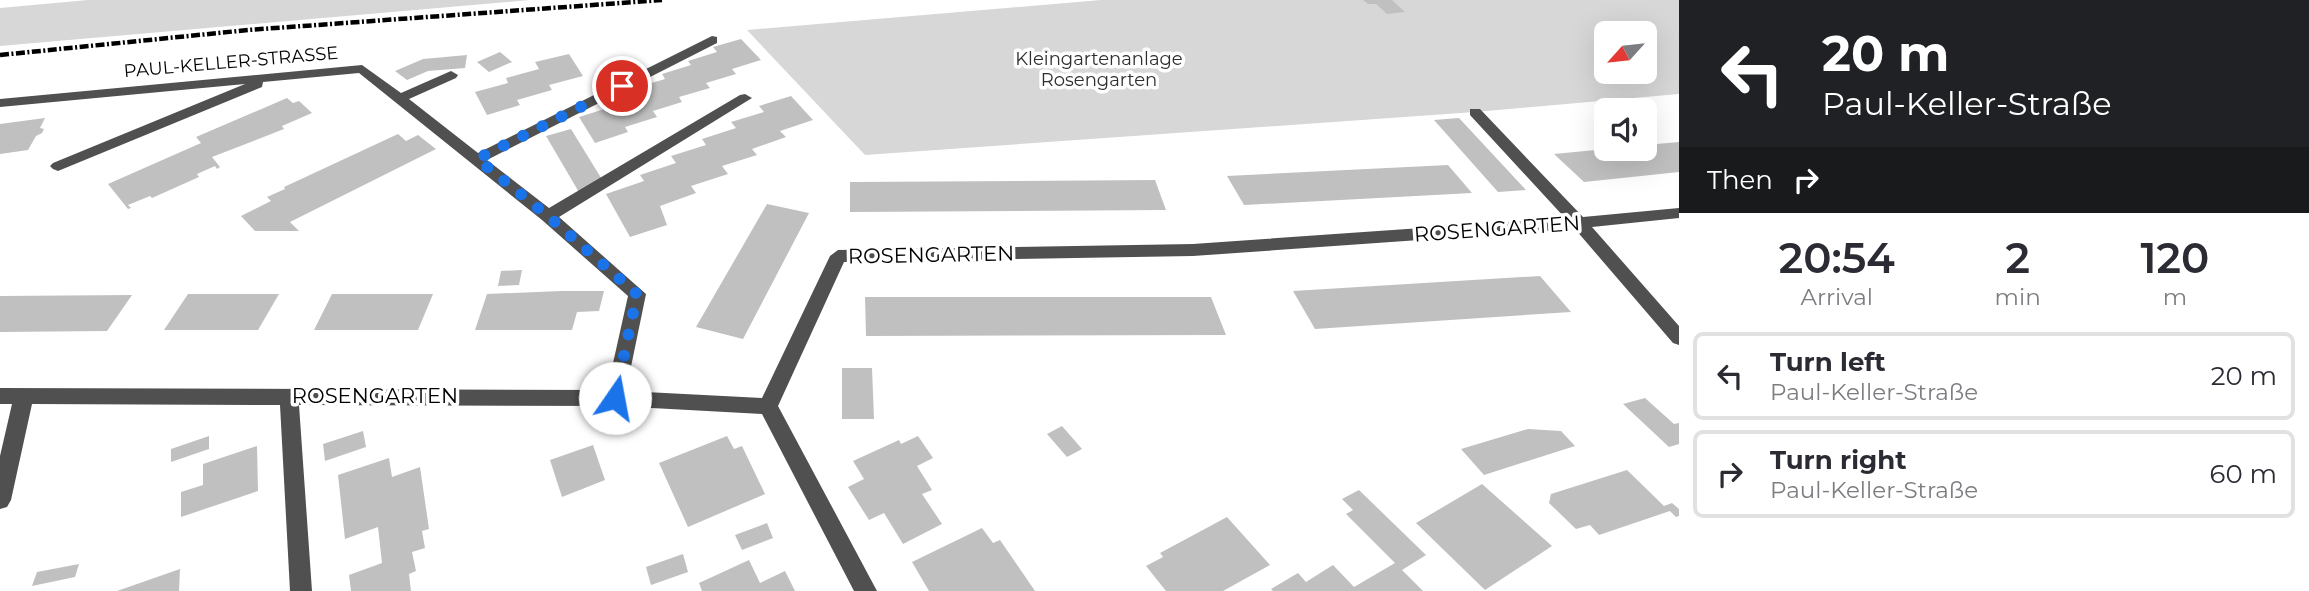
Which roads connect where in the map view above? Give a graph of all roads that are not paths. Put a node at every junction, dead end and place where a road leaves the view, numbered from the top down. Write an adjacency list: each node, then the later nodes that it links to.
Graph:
1 (712, 40): 8 (street)
2 (451, 75): 4 (street)
3 (277, 76): 4 (street, PAUL-KELLER-STRASSE); 6 (street, PAUL-KELLER-STRASSE); 9 (street)
4 (400, 98): 8 (street, PAUL-KELLER-STRASSE)
5 (745, 98): 11 (street)
6 (0, 103)
7 (1475, 112): 12 (street)
8 (477, 159): 11 (street, PAUL-KELLER-STRASSE)
9 (58, 166)
10 (1679, 213): 12 (street, ROSENGARTEN)
11 (548, 216): 17 (street, PAUL-KELLER-STRASSE)
12 (1579, 223): 13 (street); 18 (street, ROSENGARTEN)
13 (1679, 338)
14 (0, 396): 15 (street, ROSENGARTEN)
15 (24, 396): 16 (street, ROSENGARTEN); 19 (street)
16 (289, 396): 17 (street, ROSENGARTEN); 20 (street)
17 (615, 398): 18 (street, ROSENGARTEN)
18 (768, 406): 21 (street)
19 (0, 500)
20 (301, 591)
21 (866, 591)

